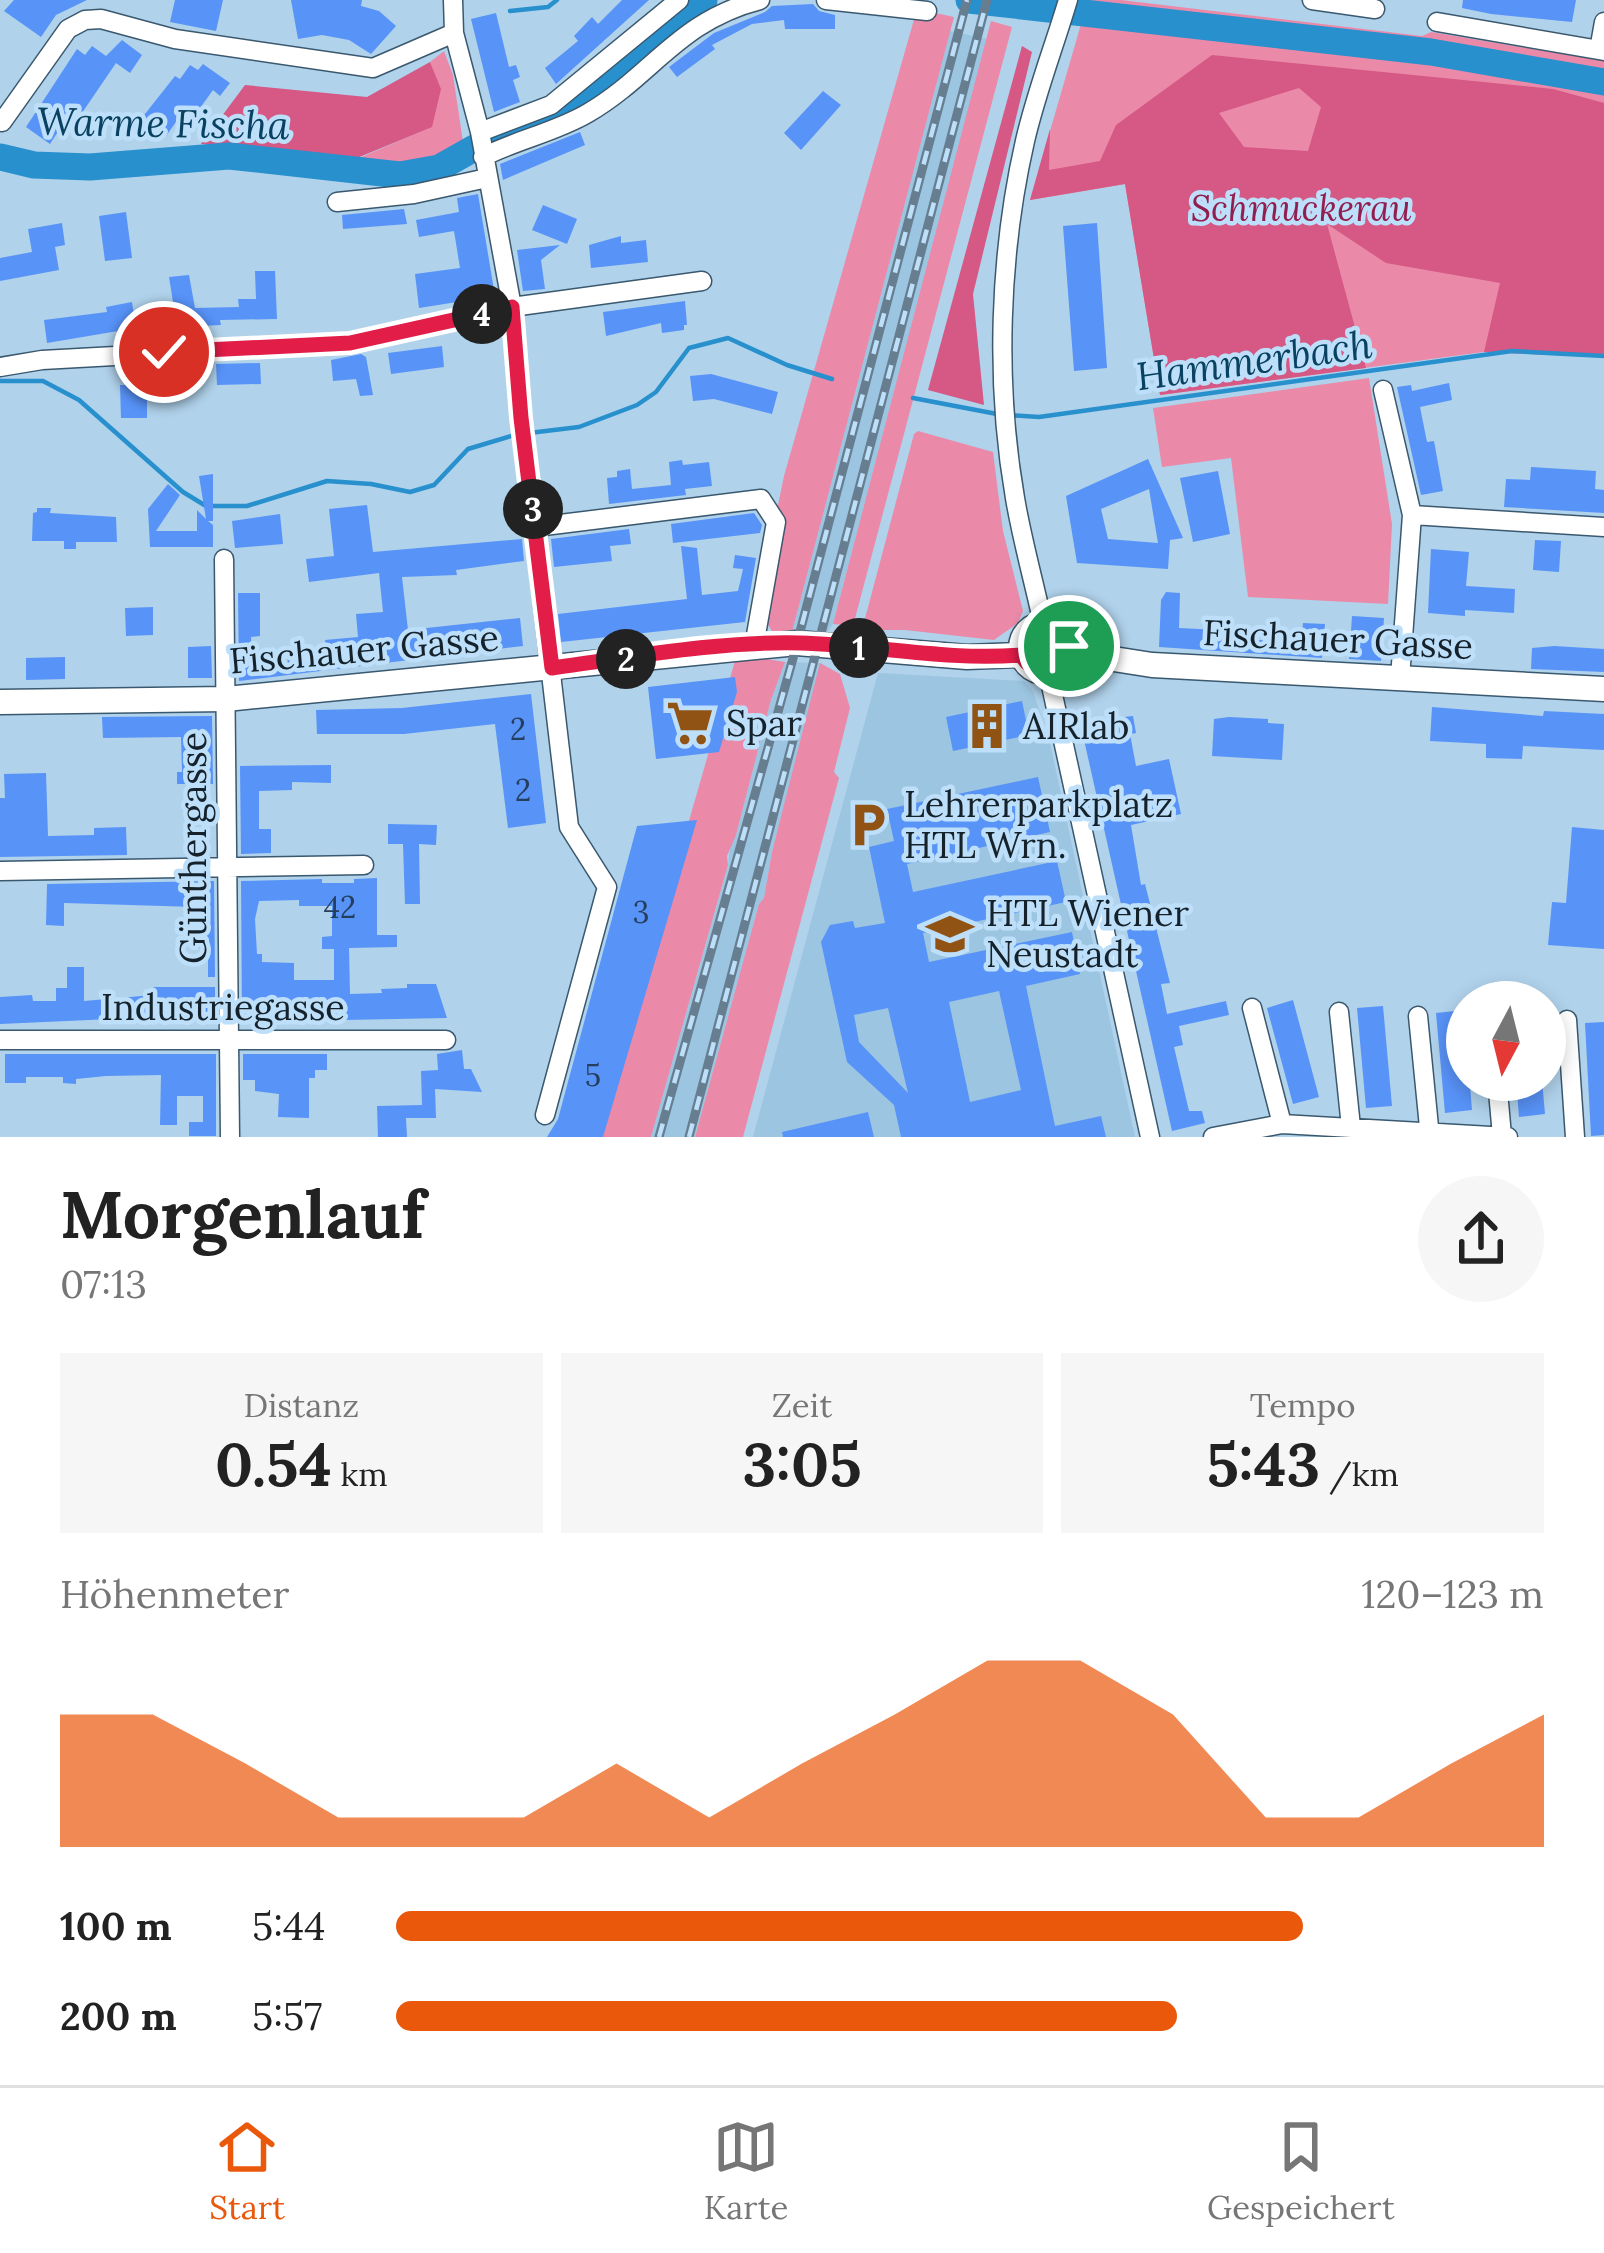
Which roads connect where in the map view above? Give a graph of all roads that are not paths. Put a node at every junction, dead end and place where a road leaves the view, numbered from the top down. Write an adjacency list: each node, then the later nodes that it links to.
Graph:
1 (453, 0): 11 (street)
2 (679, 0): 14 (street)
3 (760, 0): 15 (street)
4 (826, 0): 8 (street)
5 (1068, 0): 26 (street)
6 (1312, 0): 7 (street)
7 (1375, 9)
8 (927, 11)
9 (1436, 22): 12 (street)
10 (1604, 22): 12 (street)
11 (454, 33): 13 (street); 14 (street)
12 (1602, 50)
13 (2, 122)
14 (480, 132): 15 (street)
15 (483, 158): 16 (street)
16 (487, 178): 17 (street); 19 (street)
17 (337, 202)
18 (702, 281): 19 (street)
19 (512, 307): 20 (street); 23 (street)
20 (0, 367)
21 (1383, 390): 22 (street)
22 (1412, 515): 24 (street); 32 (street)
23 (536, 527): 27 (street); 30 (street)
24 (1604, 527)
25 (224, 560): 34 (street, Günthergasse)
26 (1043, 624): 28 (main road); 29 (main road)
27 (754, 646): 29 (main road, Fischauer Gasse); 30 (main road, Fischauer Gasse)
28 (1069, 652): 31 (main road); 32 (main road, Fischauer Gasse)
29 (1021, 655): 31 (main road)
30 (552, 668): 34 (main road, Fischauer Gasse); 47 (street)
31 (1048, 672): 52 (street)
32 (1400, 678): 33 (main road, Fischauer Gasse)
33 (1604, 689)
34 (226, 699): 35 (main road, Fischauer Gasse); 36 (street, Günthergasse)
35 (0, 702)
36 (225, 866): 37 (street); 38 (street); 43 (street, Günthergasse)
37 (364, 866)
38 (0, 871)
39 (1252, 1008): 48 (street)
40 (1339, 1012): 49 (street)
41 (1418, 1016): 50 (street)
42 (1567, 1020): 55 (street)
43 (226, 1039): 44 (street, Industriegasse); 45 (street, Industriegasse); 51 (street, Günthergasse)
44 (0, 1040)
45 (446, 1040)
46 (1501, 1101): 54 (street)
47 (545, 1115)
48 (1282, 1124): 49 (street); 53 (street)
49 (1351, 1127): 50 (street)
50 (1430, 1134): 54 (street)
51 (230, 1137)
52 (1150, 1137)
53 (1213, 1137)
54 (1505, 1137)
55 (1575, 1137)

